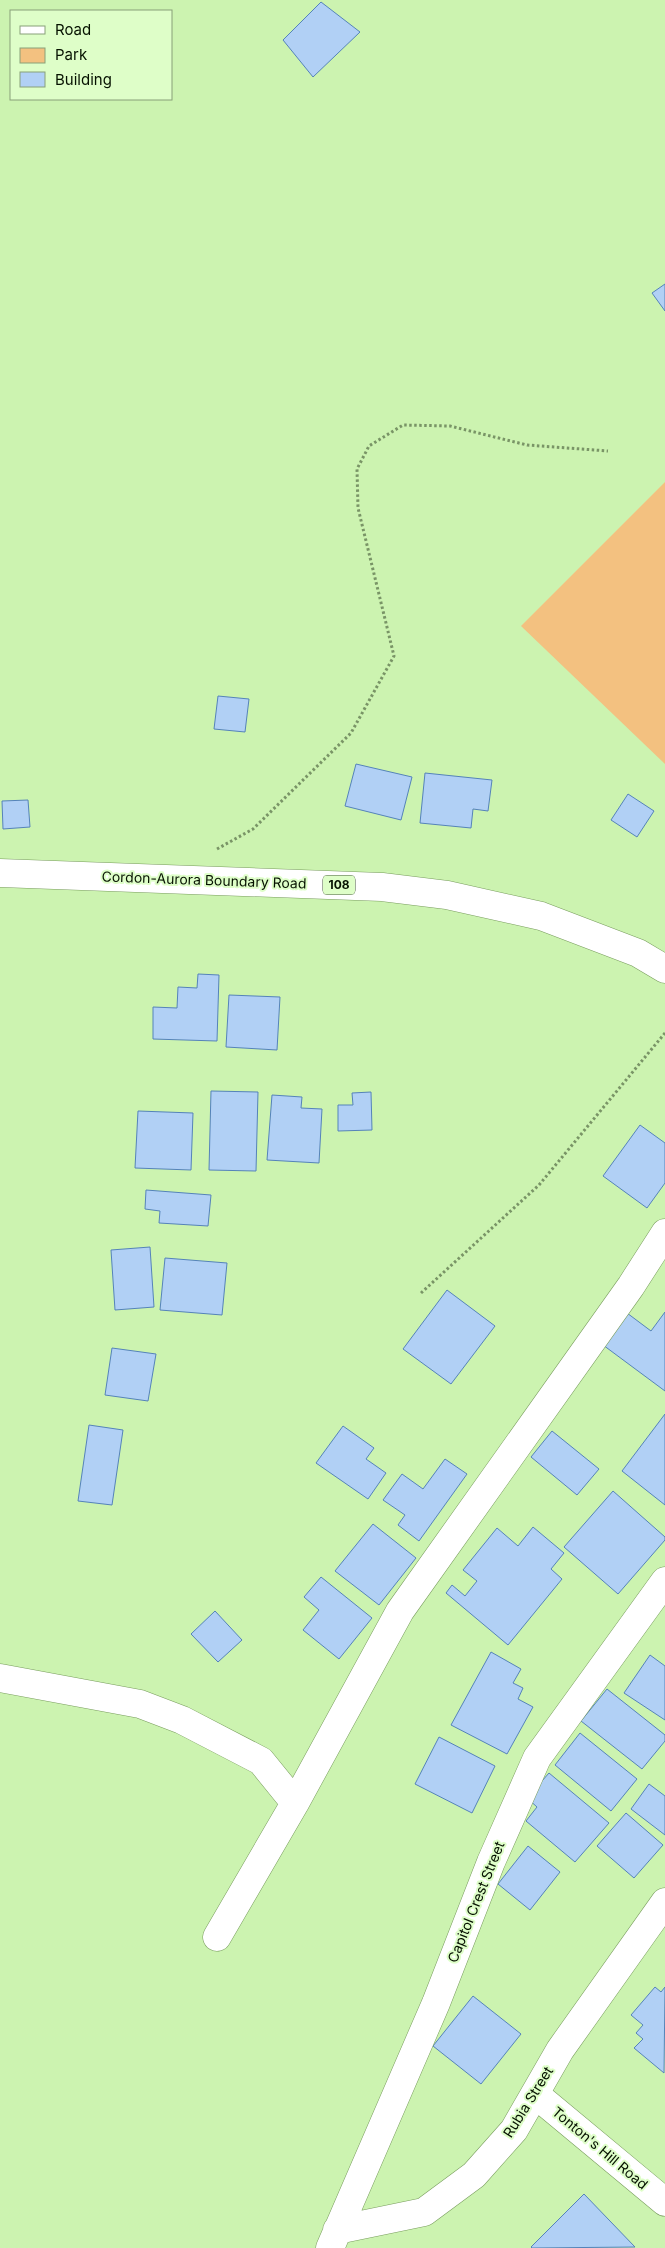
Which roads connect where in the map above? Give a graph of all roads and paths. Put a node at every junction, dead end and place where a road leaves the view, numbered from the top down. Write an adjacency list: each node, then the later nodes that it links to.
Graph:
1 (608, 450): 2 (path)
2 (212, 851)
3 (0, 873): 4 (street, Cordon-Aurora Boundary Road / 108)
4 (665, 969)
5 (665, 1033): 7 (path)
6 (665, 1232): 10 (street)
7 (421, 1293)
8 (665, 1581): 15 (street, Capitol Crest Street)
9 (0, 1678): 10 (street)
10 (295, 1803): 12 (street)
11 (665, 1902): 13 (street, Rubia Street)
12 (217, 1937)
13 (534, 2094): 14 (street, Tonton's Hill Road); 15 (street, Rubia Street)
14 (665, 2202)
15 (334, 2239)

